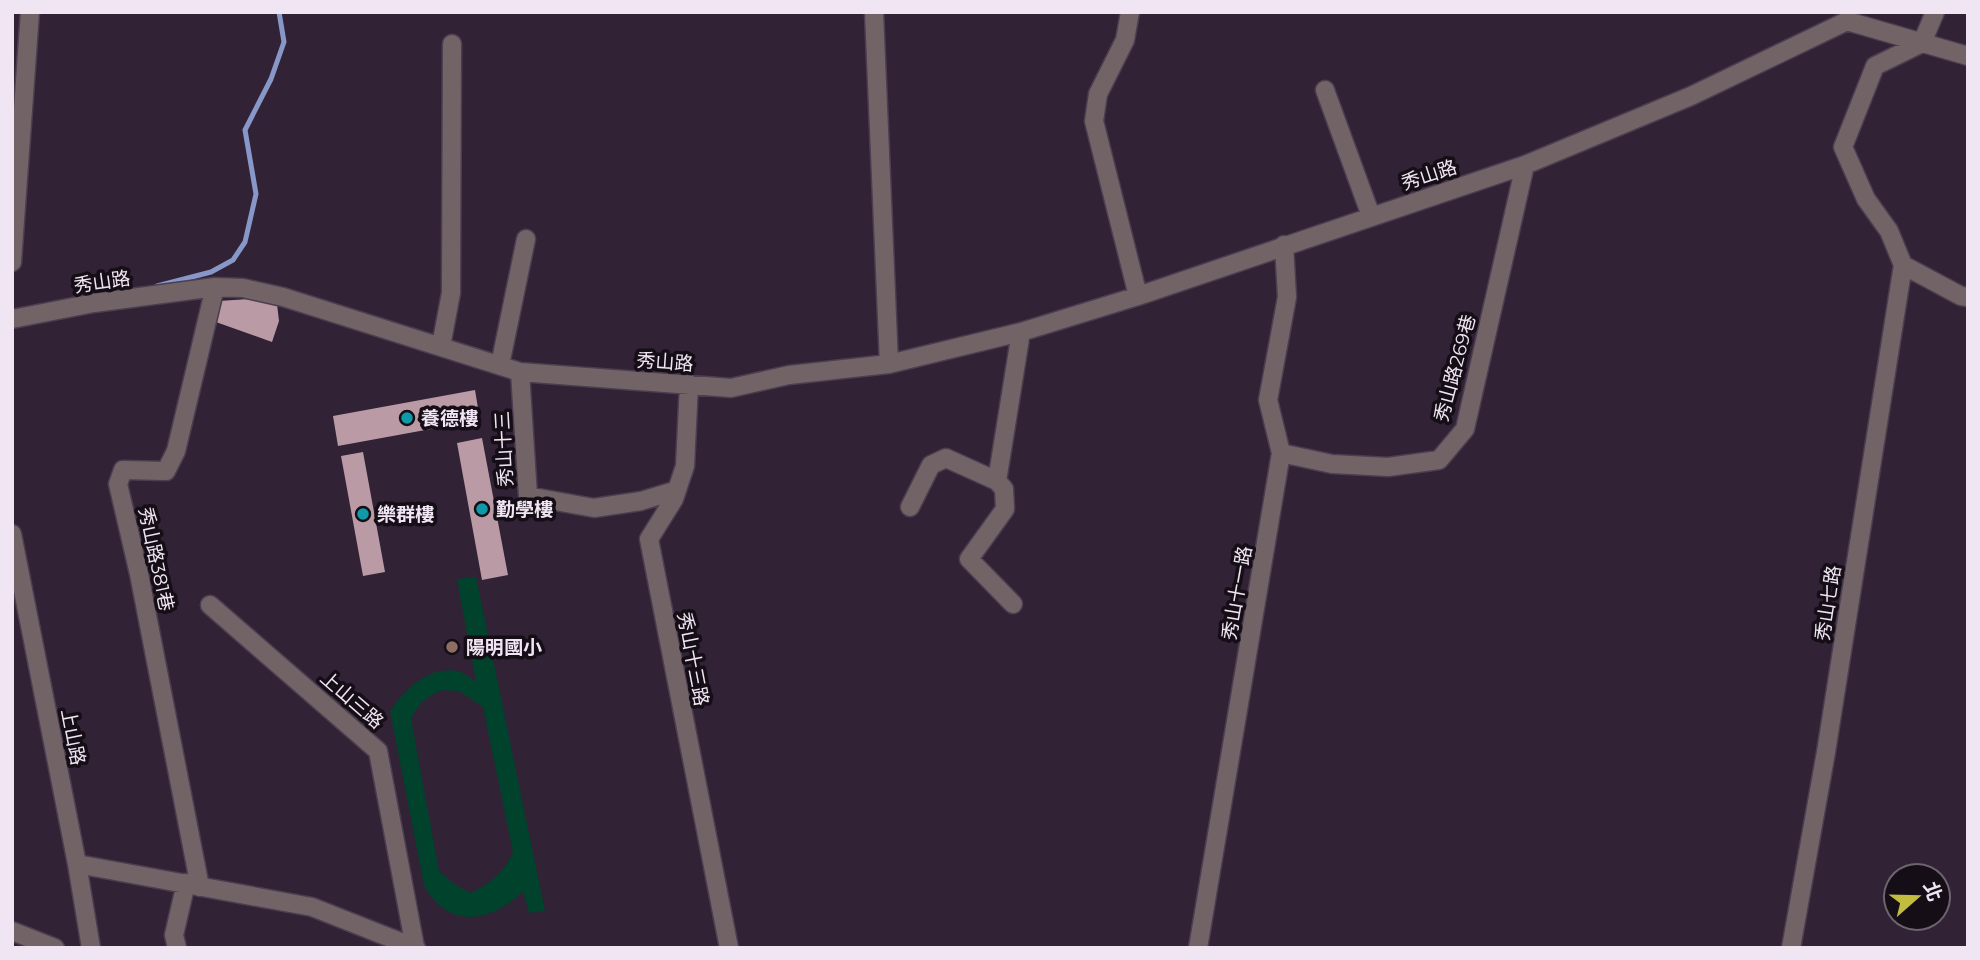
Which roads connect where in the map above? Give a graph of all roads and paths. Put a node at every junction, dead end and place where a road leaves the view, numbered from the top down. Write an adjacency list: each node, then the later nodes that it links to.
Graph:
1 (30, 12): 13 (street)
2 (874, 12): 21 (street)
3 (1130, 12): 16 (street)
4 (1935, 12): 5 (street)
5 (1922, 43): 7 (street, 秀山路); 9 (street, 秀山路); 14 (street)
6 (452, 44): 20 (street)
7 (1968, 56)
8 (1325, 90): 10 (street)
9 (1525, 165): 10 (street, 秀山路); 25 (street, 秀山路269巷)
10 (1371, 216): 12 (street, 秀山路)
11 (526, 240): 22 (street)
12 (1284, 245): 16 (street, 秀山路); 25 (street, 秀山十一路)
13 (12, 262)
14 (1903, 265): 17 (street); 42 (street, 秀山七路)
15 (215, 287): 18 (street, 秀山路); 20 (street, 秀山路); 34 (street, 秀山路381巷)
16 (1139, 296): 19 (street, 秀山路)
17 (1968, 297)
18 (12, 319)
19 (1021, 331): 21 (street, 秀山路); 26 (street)
20 (441, 346): 22 (street, 秀山路)
21 (889, 364): 24 (street, 秀山路)
22 (500, 365): 23 (street, 秀山路)
23 (520, 372): 24 (street, 秀山路); 27 (street, 秀山十三)
24 (689, 384): 27 (street, 秀山十三路)
25 (1281, 453): 41 (street, 秀山十一路)
26 (998, 481): 28 (street); 31 (street)
27 (677, 490): 40 (street, 秀山十三路)
28 (910, 508)
29 (12, 534): 30 (street, 上山路)
30 (18, 584): 33 (street, 上山路)
31 (1013, 604)
32 (210, 605): 39 (street, 上山三路)
33 (77, 864): 34 (street, 上山三路); 37 (street, 上山路)
34 (193, 885): 38 (street); 39 (street, 上山三路)
35 (12, 932): 36 (street)
36 (55, 948)
37 (91, 948)
38 (177, 948)
39 (416, 948)
40 (729, 948)
41 (1198, 948)
42 (1791, 948)

